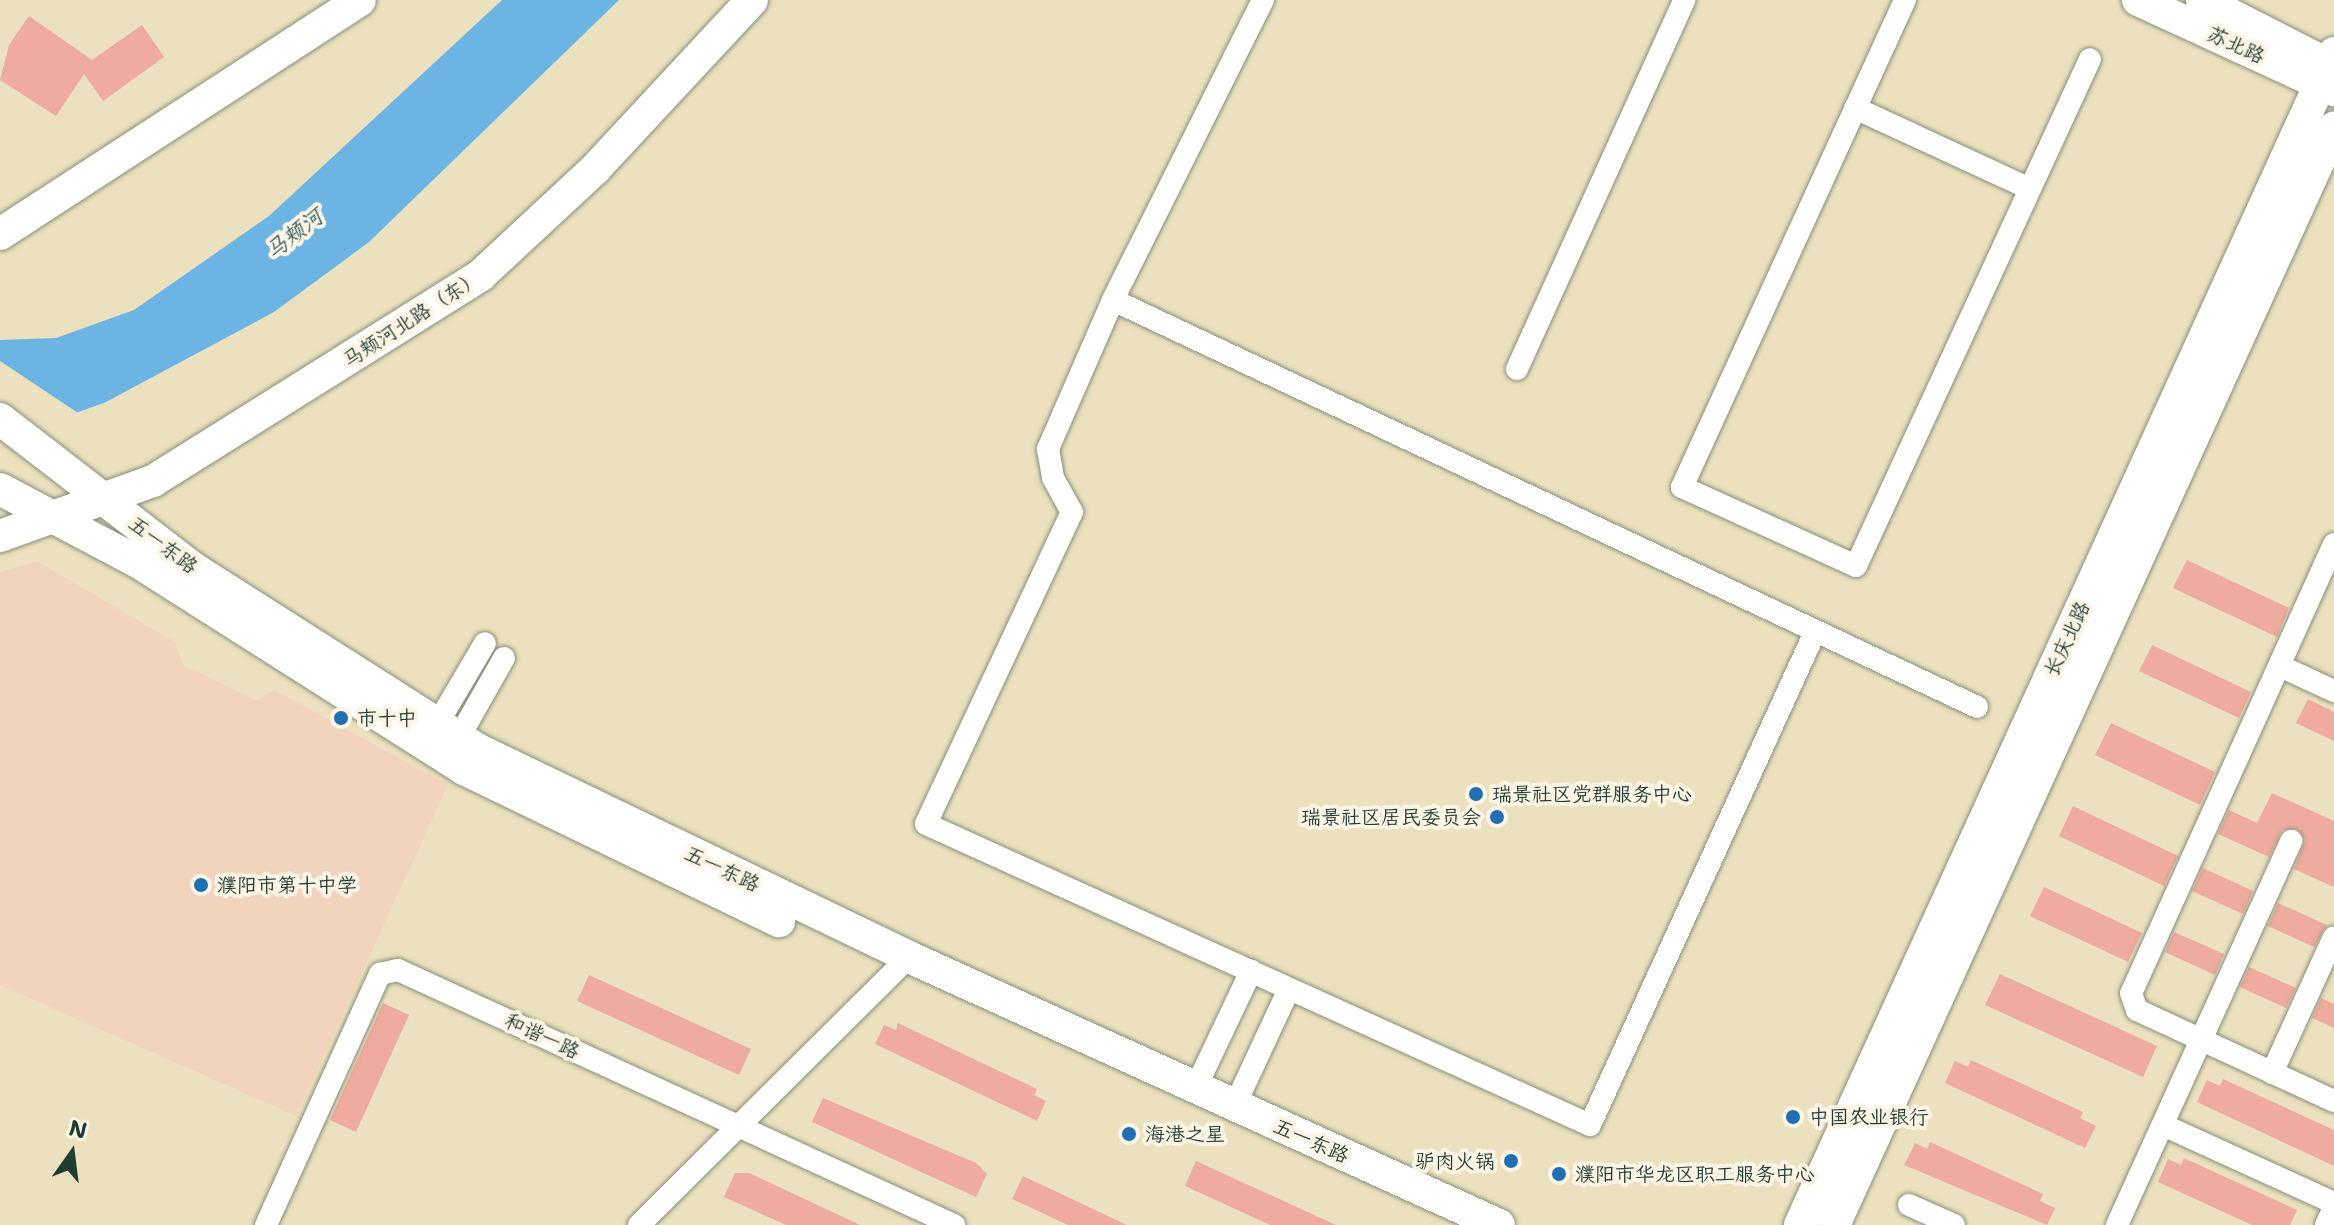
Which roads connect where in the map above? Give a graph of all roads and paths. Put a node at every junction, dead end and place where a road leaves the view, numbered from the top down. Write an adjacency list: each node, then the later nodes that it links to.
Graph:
1 (360, 0): 13 (street)
2 (752, 0): 18 (street, 马颊河北路（东）)
3 (1263, 0): 14 (street)
4 (1684, 0): 15 (street)
5 (1905, 0): 10 (street)
6 (2138, 0): 9 (street, 苏北路)
7 (2202, 0): 9 (street, 苏北路)
8 (2090, 59): 12 (street)
9 (2330, 72): 48 (street, 长庆北路)
10 (1855, 108): 12 (street); 12 (street)
11 (2334, 128): 49 (street, 长庆北路)
12 (2028, 188)
13 (0, 234)
14 (1113, 300): 22 (street); 32 (street)
15 (1517, 369)
16 (0, 419): 18 (street, 五一东路)
17 (0, 489): 19 (street, 五一东路)
18 (106, 498): 19 (street, 马颊河北路（东）); 28 (street, 五一东路)
19 (50, 517): 20 (street, 马颊河北路（东）); 31 (street, 五一东路)
20 (0, 536)
21 (2334, 544): 25 (street)
22 (1815, 632): 27 (street); 33 (street)
23 (485, 643): 28 (street)
24 (504, 658): 28 (street)
25 (2280, 666): 26 (street); 34 (street)
26 (2334, 691)
27 (1977, 707)
28 (447, 733): 31 (street, 五一东路)
29 (2291, 841): 34 (street)
30 (2334, 937): 35 (street)
31 (900, 965): 36 (street, 五一东路); 40 (street); 46 (street, 五一东路)
32 (1251, 971): 33 (street); 36 (street)
33 (1289, 989): 38 (street)
34 (2201, 1040): 35 (street); 39 (street)
35 (2272, 1073): 37 (street)
36 (1195, 1089): 38 (street, 五一东路)
37 (2334, 1101)
38 (1234, 1107): 47 (street, 五一东路)
39 (2163, 1125): 42 (street); 51 (street)
40 (738, 1126): 43 (street, 和谐一路); 44 (street); 45 (street, 和谐一路)
41 (1909, 1205): 50 (street)
42 (2334, 1205): 52 (street)
43 (266, 1225)
44 (639, 1225)
45 (954, 1225)
46 (1445, 1225)
47 (1499, 1225)
48 (1800, 1225)
49 (1834, 1225)
50 (1954, 1225)
51 (2117, 1225)
52 (2326, 1225)

